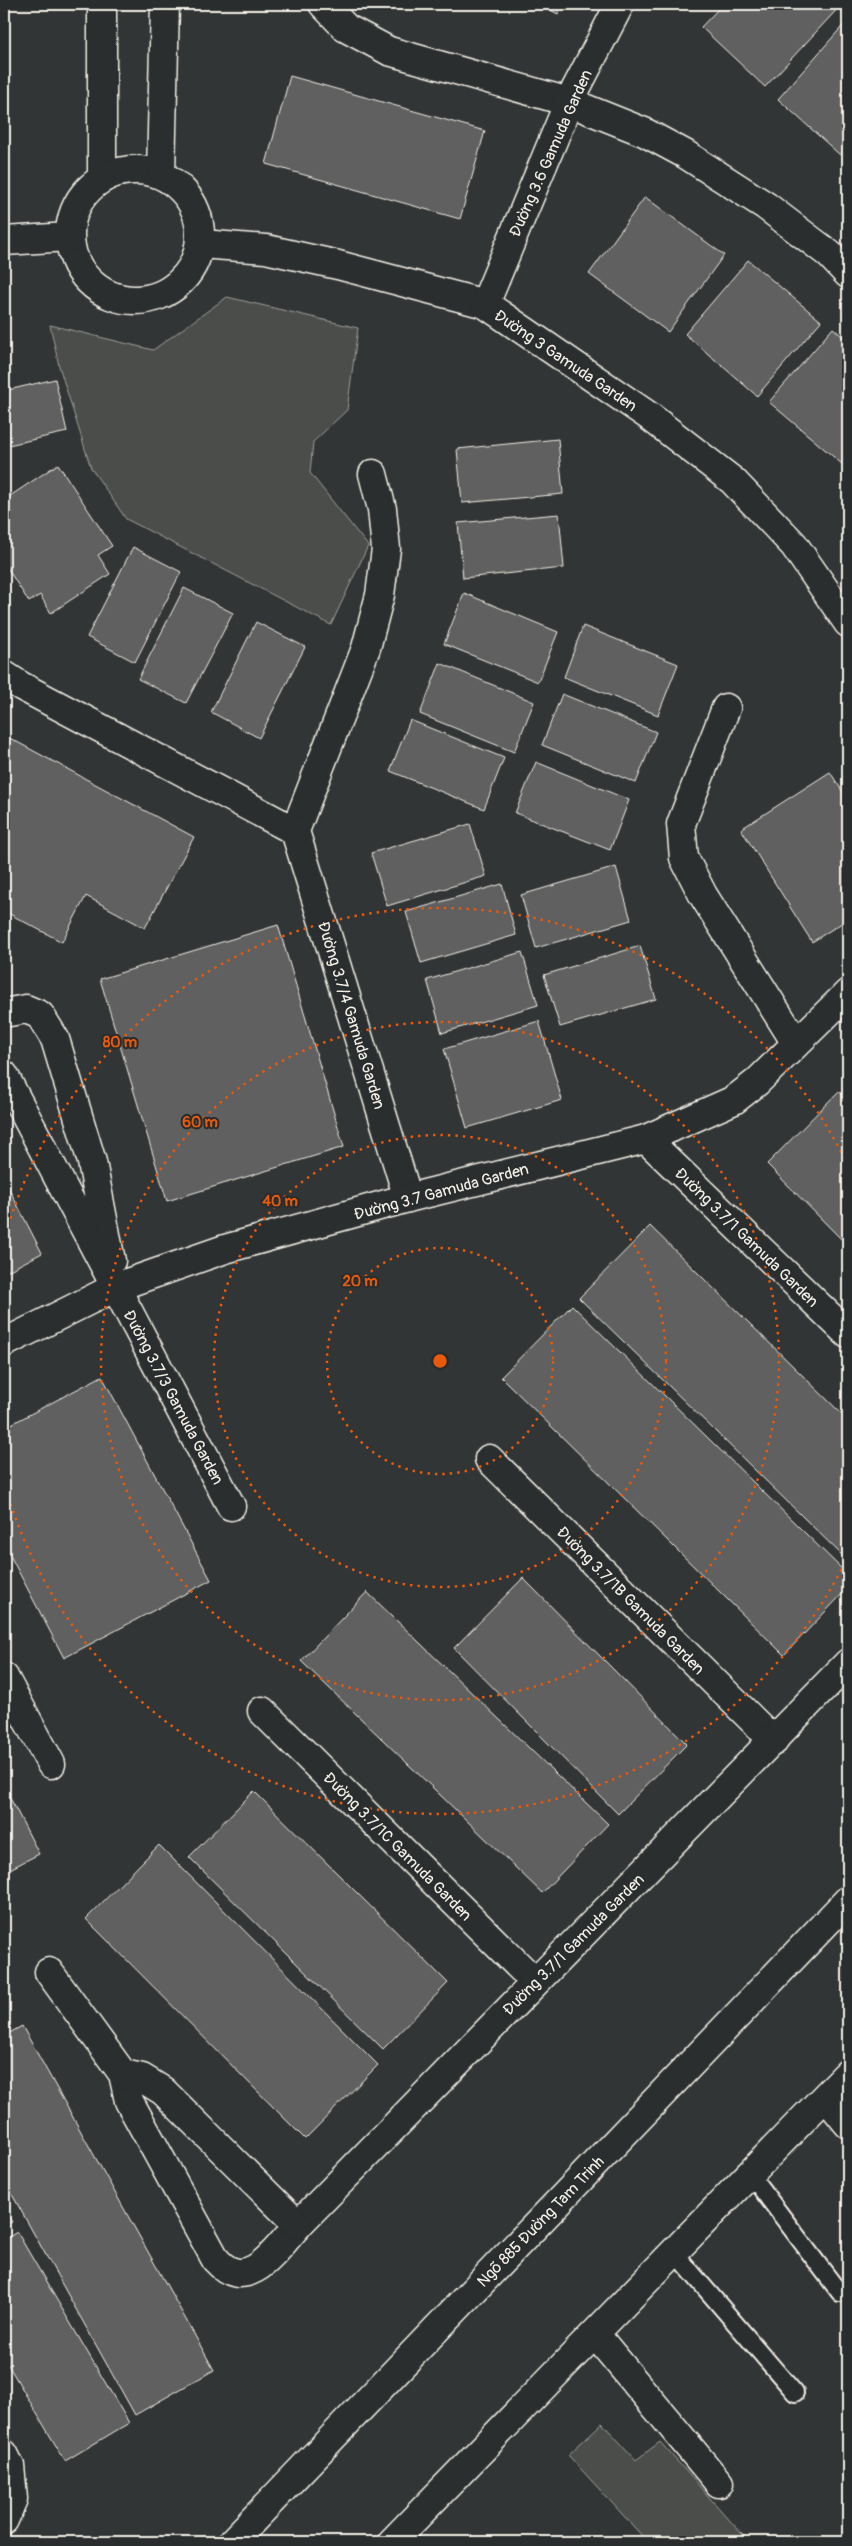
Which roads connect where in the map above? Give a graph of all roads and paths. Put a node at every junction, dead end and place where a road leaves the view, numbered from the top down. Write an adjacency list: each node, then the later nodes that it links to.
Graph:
1 (102, 4): 7 (street)
2 (165, 4): 6 (street)
3 (323, 4): 5 (street)
4 (620, 4): 5 (street, Đường 3.6 Gamuda Garden)
5 (569, 102): 11 (street); 12 (street, Đường 3.6 Gamuda Garden)
6 (161, 174): 7 (street); 10 (street)
7 (102, 178): 8 (street)
8 (70, 237): 9 (street); 10 (street)
9 (4, 241)
10 (200, 244): 12 (street, Đường 3 Gamuda Garden)
11 (848, 274)
12 (485, 304): 14 (street, Đường 3 Gamuda Garden)
13 (373, 474): 17 (street)
14 (848, 623)
15 (4, 675): 17 (street)
16 (726, 708): 20 (street)
17 (296, 831): 23 (street, Đường 3.7/4 Gamuda Garden)
18 (848, 993): 20 (street, Đường 3.7 Gamuda Garden)
19 (4, 1013): 24 (street)
20 (796, 1043): 22 (street, Đường 3.7 Gamuda Garden)
21 (4, 1075): 24 (street, Đường 3.7/3 Gamuda Garden)
22 (646, 1139): 23 (street, Đường 3.7 Gamuda Garden); 25 (street, Đường 3.7/1 Gamuda Garden)
23 (408, 1198): 24 (street, Đường 3.7 Gamuda Garden)
24 (116, 1287): 26 (street, Đường 3.7 Gamuda Garden); 28 (street, Đường 3.7/3 Gamuda Garden)
25 (848, 1334)
26 (4, 1344)
27 (489, 1458): 32 (street, Đường 3.7/1B Gamuda Garden)
28 (231, 1506)
29 (848, 1663): 32 (street, Đường 3.7/1 Gamuda Garden)
30 (4, 1677): 33 (street)
31 (262, 1711): 36 (street, Đường 3.7/1C Gamuda Garden)
32 (774, 1741): 36 (street, Đường 3.7/1 Gamuda Garden)
33 (51, 1764)
34 (848, 1900): 50 (street, Ngõ 885 Đường Tam Trinh)
35 (49, 1972): 38 (street)
36 (535, 1982): 42 (street, Đường 3.7/1 Gamuda Garden)
37 (848, 2073): 39 (street)
38 (123, 2074): 42 (street); 42 (street, Đường 3.7/1 Gamuda Garden)
39 (826, 2096): 40 (street); 41 (street)
40 (848, 2124)
41 (750, 2174): 43 (street); 44 (lane)
42 (298, 2225)
43 (674, 2252): 45 (street); 46 (lane)
44 (840, 2292)
45 (595, 2334): 48 (street); 51 (street)
46 (795, 2393)
47 (7, 2460): 49 (street)
48 (719, 2483)
49 (4, 2520)
50 (232, 2542)
51 (392, 2542)

